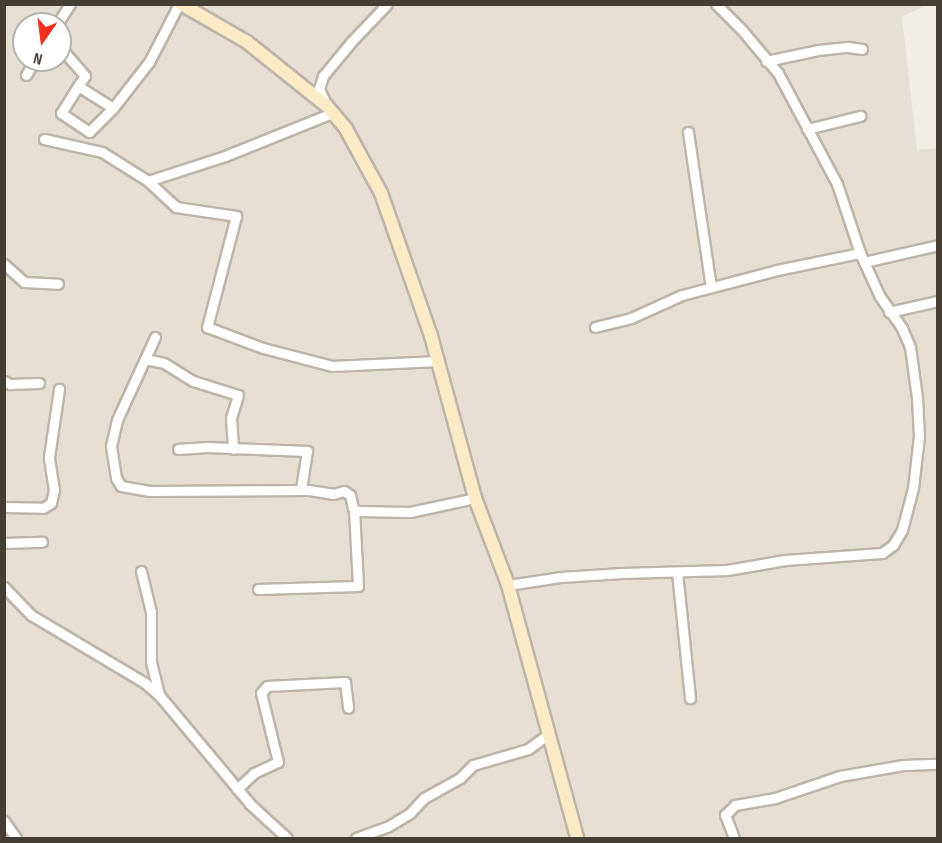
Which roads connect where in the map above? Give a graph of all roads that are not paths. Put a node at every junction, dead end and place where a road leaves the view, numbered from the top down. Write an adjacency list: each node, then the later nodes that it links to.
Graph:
1 (180, 4): 10 (street); 11 (street)
2 (387, 4): 11 (street)
3 (716, 4): 5 (street)
4 (862, 49): 5 (street)
5 (766, 61): 13 (street)
6 (72, 62): 9 (street)
7 (28, 72): 8 (street)
8 (26, 75)
9 (78, 86): 10 (street); 10 (street)
10 (113, 108)
11 (330, 109): 16 (street); 27 (street)
12 (860, 116): 13 (street)
13 (807, 129): 18 (street)
14 (688, 132): 21 (street)
15 (44, 139): 16 (street)
16 (148, 181): 27 (street)
17 (938, 245): 18 (street)
18 (862, 258): 21 (street); 23 (street)
19 (4, 264): 20 (street)
20 (58, 284)
21 (711, 287): 24 (street)
22 (938, 301): 23 (street)
23 (889, 312): 40 (street)
24 (595, 327)
25 (155, 337): 26 (street)
26 (145, 359): 32 (street); 33 (street)
27 (438, 361): 34 (street)
28 (4, 381): 29 (street)
29 (39, 383)
30 (59, 389): 35 (street)
31 (178, 448): 32 (street)
32 (233, 449): 33 (street)
33 (301, 490): 36 (street)
34 (476, 498): 36 (street); 41 (street)
35 (4, 507)
36 (354, 510): 43 (street)
37 (42, 542): 38 (street)
38 (4, 543)
39 (141, 571): 44 (street)
40 (677, 572): 41 (street); 45 (street)
41 (508, 585): 47 (street)
42 (4, 587): 44 (street)
43 (258, 589)
44 (159, 695): 49 (street)
45 (690, 698)
46 (348, 708): 49 (street)
47 (547, 735): 53 (street); 54 (street)
48 (938, 764): 55 (street)
49 (237, 789): 52 (street)
50 (4, 821): 51 (street)
51 (16, 838)
52 (287, 838)
53 (356, 838)
54 (577, 838)
55 (734, 838)

